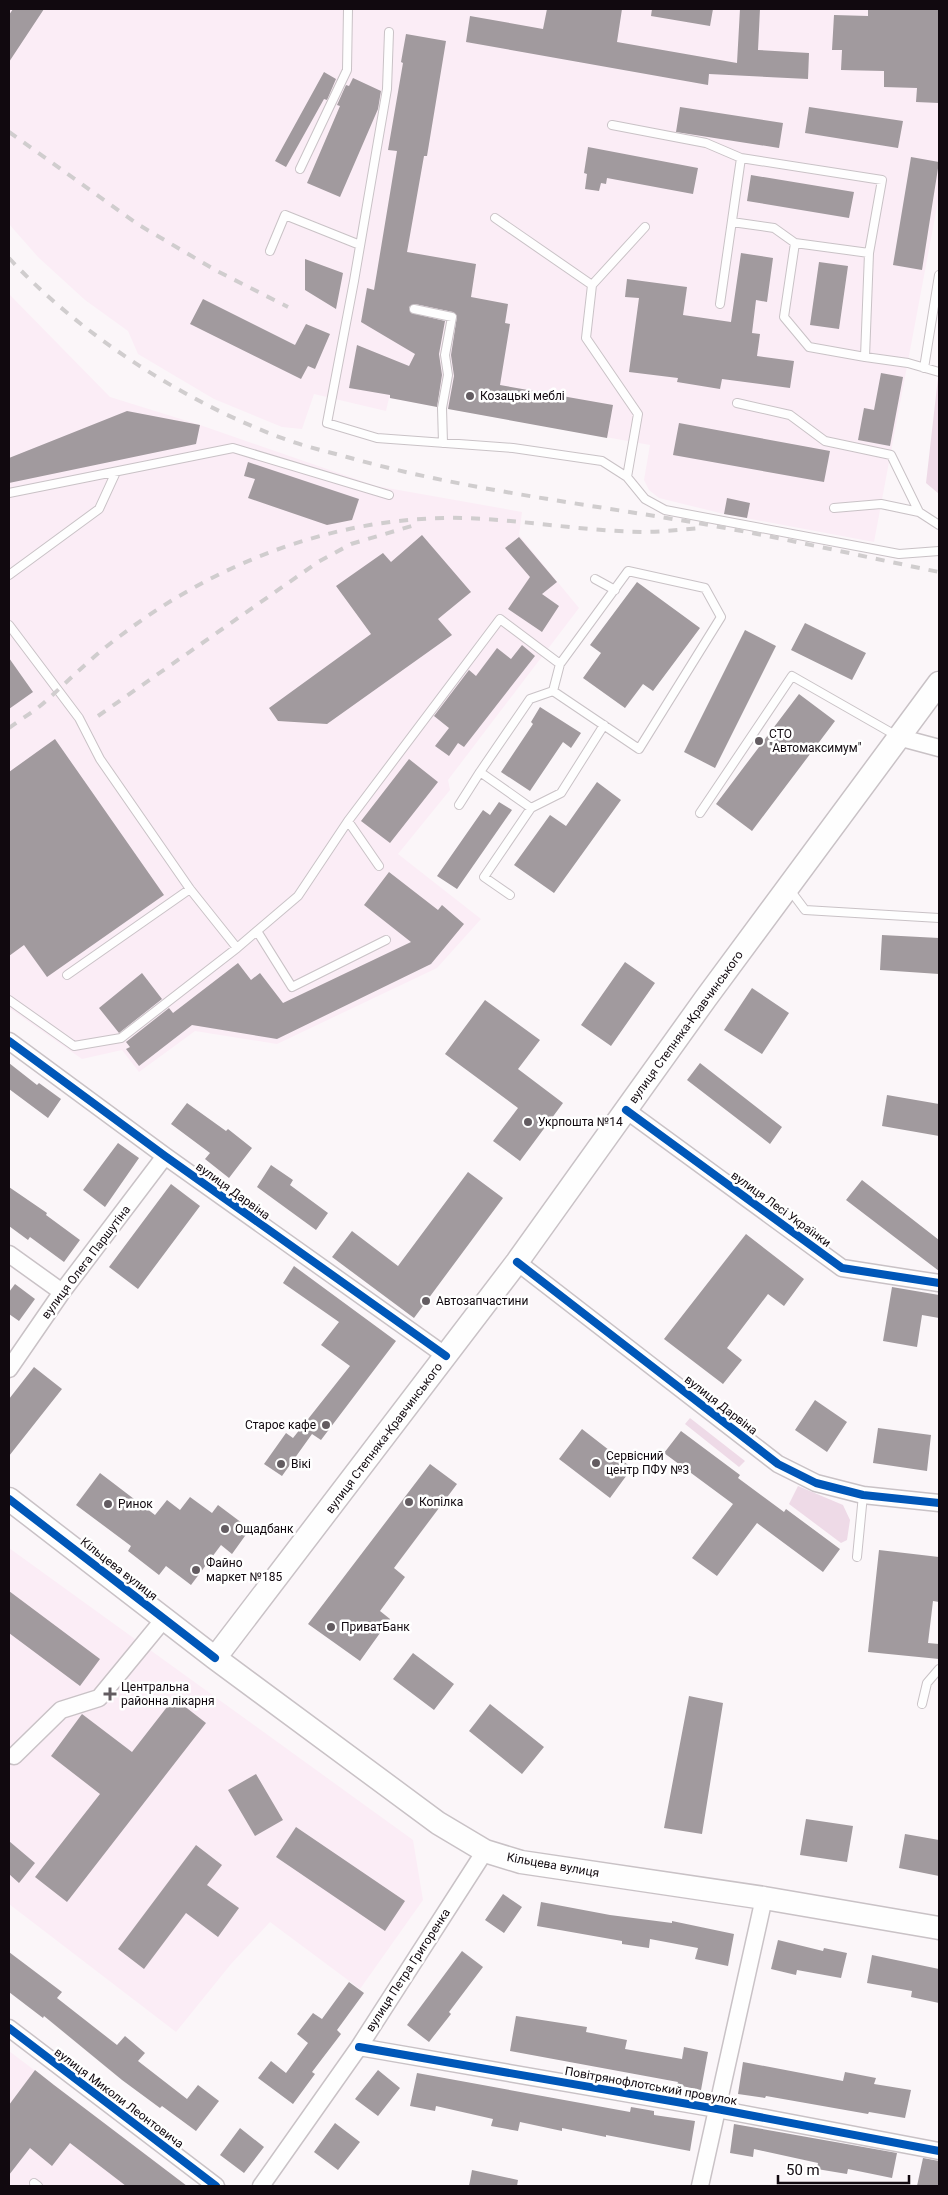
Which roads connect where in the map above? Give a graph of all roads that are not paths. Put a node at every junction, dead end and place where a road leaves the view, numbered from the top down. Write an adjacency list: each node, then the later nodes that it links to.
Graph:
1 (348, 9): 5 (lane)
2 (389, 32): 10 (lane)
3 (612, 125): 4 (lane)
4 (741, 158): 7 (lane); 12 (lane)
5 (300, 169)
6 (495, 218): 14 (lane)
7 (732, 222): 9 (lane); 15 (lane)
8 (645, 227): 14 (lane)
9 (794, 243): 12 (lane); 17 (lane)
10 (360, 245): 11 (lane); 21 (lane)
11 (270, 251)
12 (869, 253): 17 (lane)
13 (939, 275): 18 (lane)
14 (592, 285): 23 (lane)
15 (720, 304)
16 (414, 309): 21 (lane)
17 (865, 356): 18 (lane)
18 (924, 368): 19 (lane)
19 (939, 372)
20 (737, 403): 27 (lane)
21 (443, 443): 23 (lane)
22 (116, 472): 24 (lane); 25 (lane); 30 (lane)
23 (627, 477): 29 (lane)
24 (9, 493)
25 (389, 495)
26 (834, 508): 27 (lane)
27 (918, 512): 28 (lane)
28 (939, 525)
29 (939, 550)
30 (9, 575)
31 (596, 579): 32 (lane)
32 (615, 590): 34 (lane); 37 (lane)
33 (9, 625): 47 (lane)
34 (560, 664): 36 (lane); 44 (lane)
35 (939, 683): 38 (main road, вулиця Степняка-Кравчинського)
36 (553, 691): 37 (lane); 40 (lane)
37 (604, 725): 42 (lane)
38 (898, 737): 39 (street); 43 (lane); 46 (main road, вулиця Степняка-Кравчинського)
39 (939, 748)
40 (480, 772): 41 (lane); 42 (lane)
41 (458, 805)
42 (531, 808): 48 (lane)
43 (700, 813)
44 (348, 821): 45 (lane); 50 (lane)
45 (379, 866)
46 (789, 888): 49 (lane); 56 (main road, вулиця Степняка-Кравчинського)
47 (190, 889): 52 (lane); 53 (lane)
48 (510, 895)
49 (939, 918)
50 (257, 931): 51 (lane); 52 (lane)
51 (386, 940)
52 (237, 948): 54 (lane)
53 (67, 975)
54 (9, 1000)
55 (9, 1041): 57 (street, вулиця Дарвіна)
56 (626, 1110): 59 (main road, вулиця Степняка-Кравчинського); 60 (street, вулиця Лесі Українки)
57 (165, 1156): 61 (street, вулиця Олега Паршутіна); 62 (street, вулиця Дарвіна)
58 (9, 1254): 61 (street)
59 (517, 1262): 62 (main road, вулиця Степняка-Кравчинського); 64 (street, вулиця Дарвіна)
60 (939, 1284)
61 (62, 1292): 63 (street, вулиця Олега Паршутіна)
62 (446, 1356): 69 (main road, вулиця Степняка-Кравчинського)
63 (9, 1369)
64 (863, 1494): 66 (street, вулиця Дарвіна); 67 (lane)
65 (9, 1499): 68 (main road, Кільцева вулиця)
66 (939, 1504)
67 (856, 1557)
68 (164, 1619): 69 (main road, Кільцева вулиця); 72 (street)
69 (215, 1658): 73 (main road, Кільцева вулиця)
70 (939, 1669): 71 (lane)
71 (922, 1704)
72 (14, 1756)
73 (485, 1851): 74 (main road, Кільцева вулиця); 77 (street, вулиця Петра Григоренка)
74 (764, 1898): 75 (main road, Кільцева вулиця); 78 (street)
75 (939, 1928)
76 (9, 2028): 80 (street, вулиця Миколи Леонтовича)
77 (359, 2047): 78 (street, Повітрянофлотський провулок); 81 (street, вулиця Петра Григоренка)
78 (717, 2109): 79 (street, Повітрянофлотський провулок); 82 (street)
79 (939, 2150)
80 (216, 2186)
81 (260, 2186)
82 (700, 2186)

